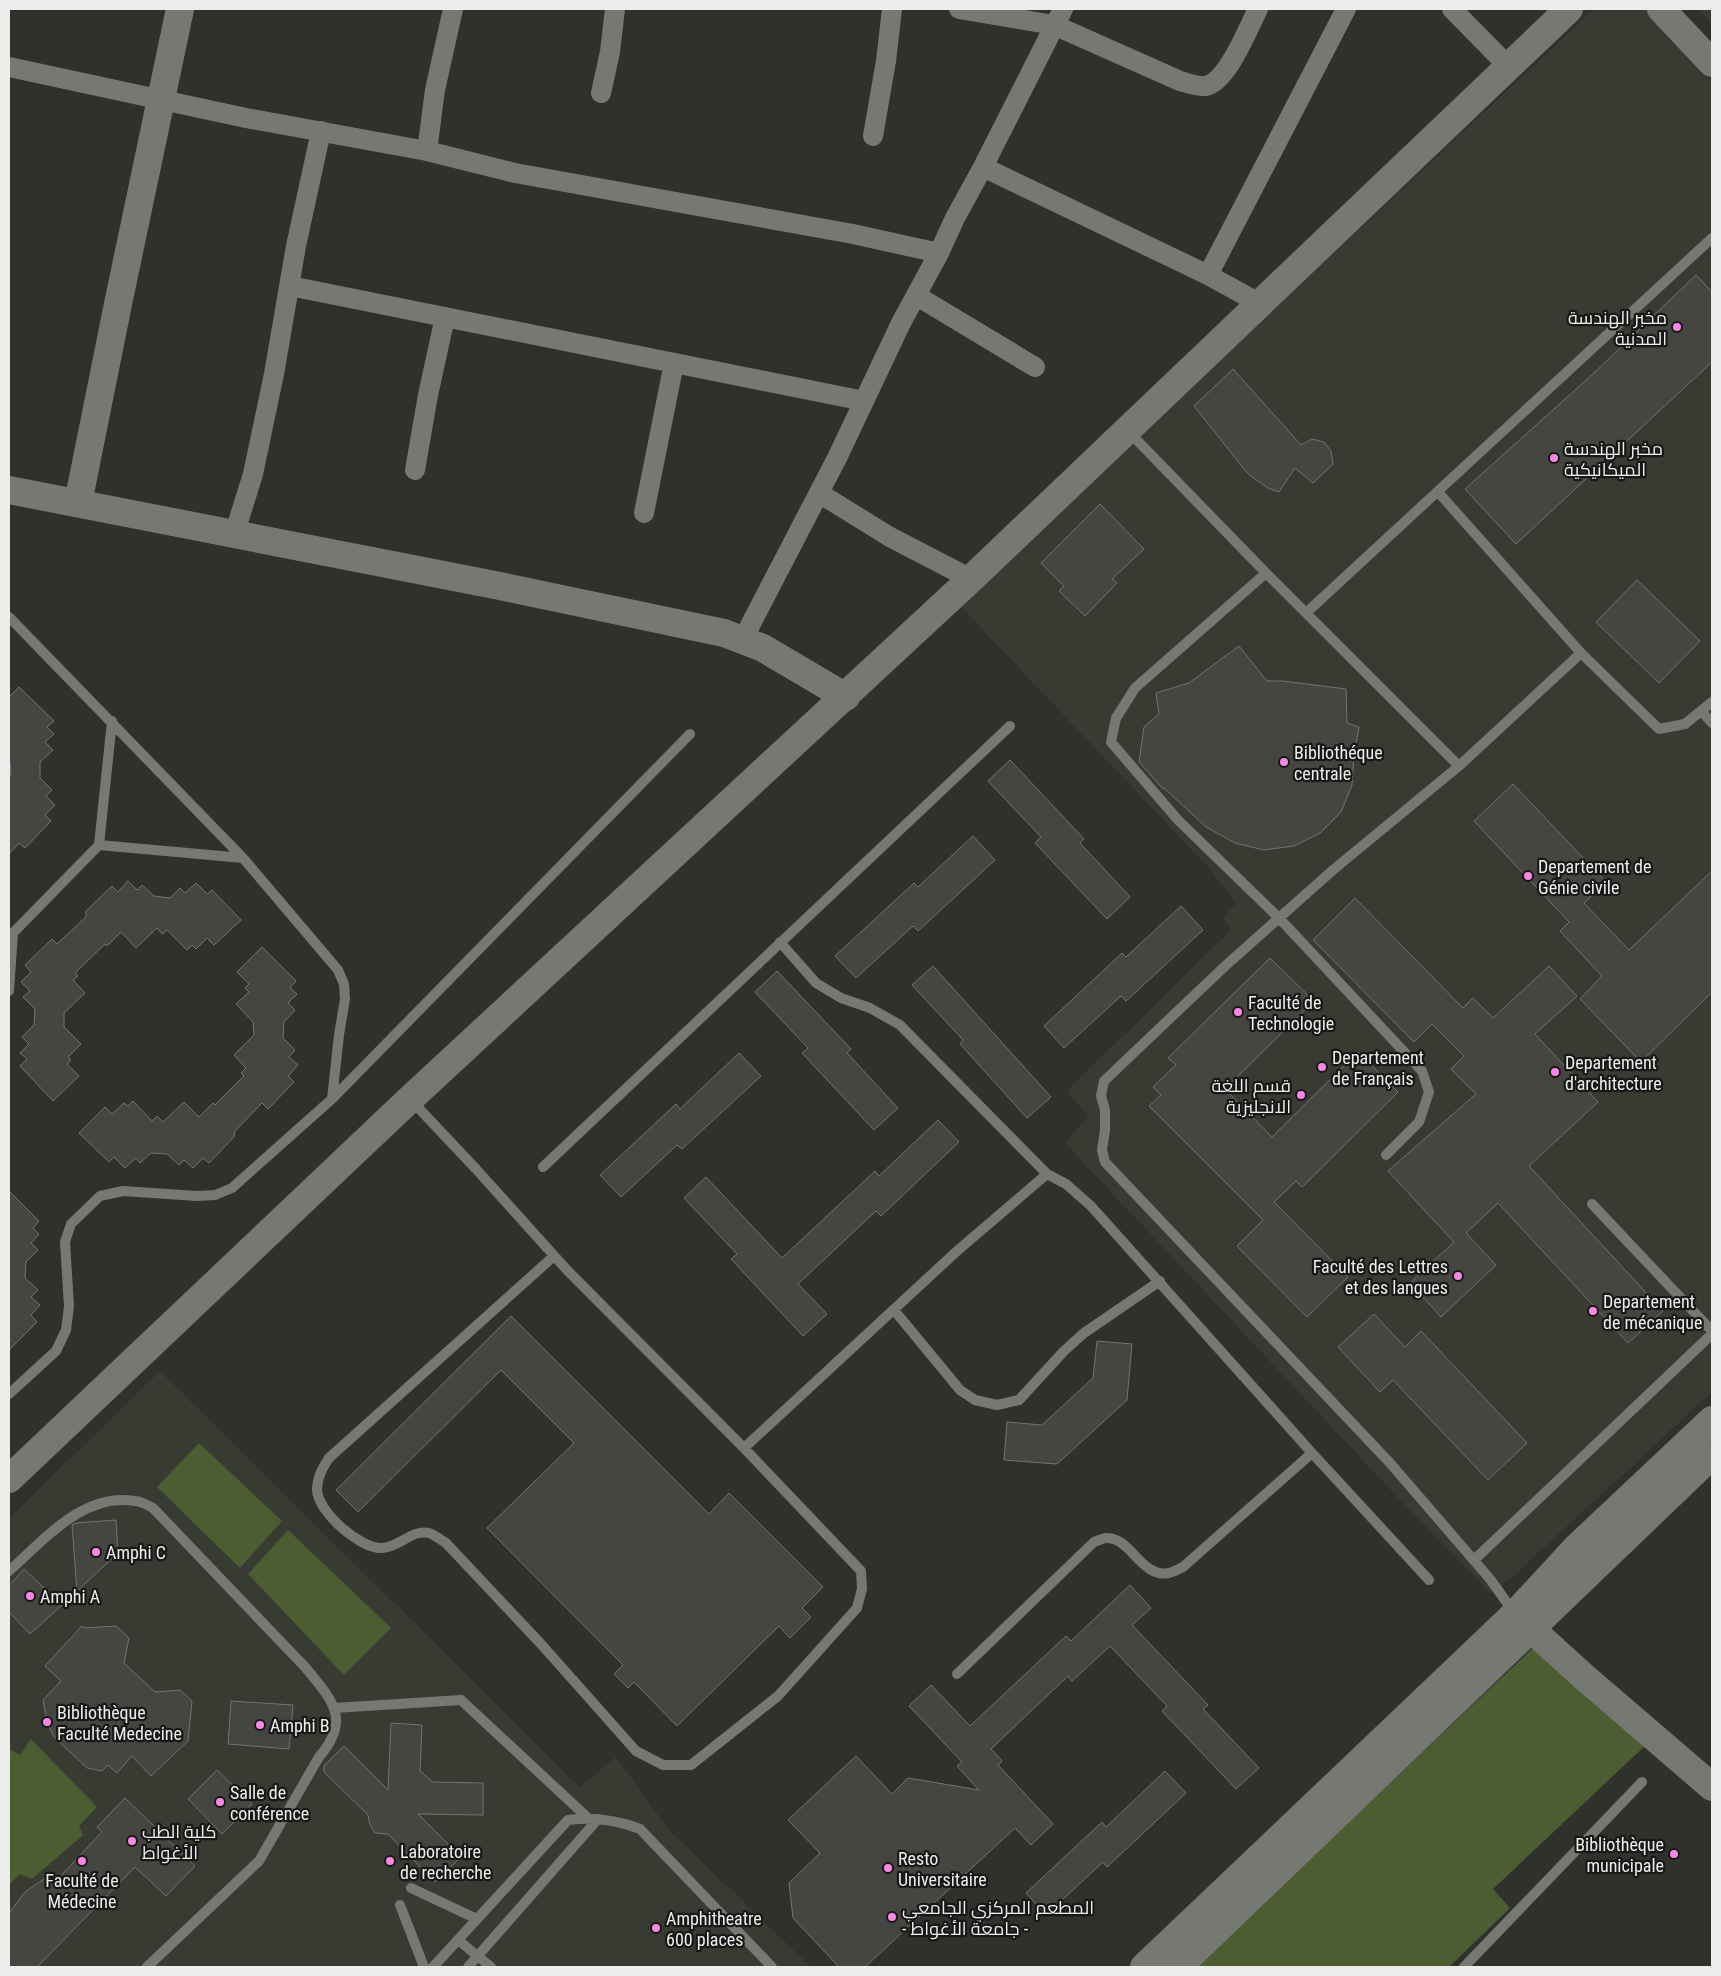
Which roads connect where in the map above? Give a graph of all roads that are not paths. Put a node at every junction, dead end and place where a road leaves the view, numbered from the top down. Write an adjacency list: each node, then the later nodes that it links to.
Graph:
1 (180, 9): 18 (street)
2 (453, 9): 21 (street)
3 (615, 9): 17 (street)
4 (892, 9): 20 (street)
5 (959, 9): 12 (street)
6 (1258, 9): 12 (street)
7 (1346, 9): 25 (street)
8 (1452, 9): 16 (street)
9 (1569, 9): 16 (street)
10 (1661, 9): 13 (street)
11 (1678, 9): 13 (street)
12 (1058, 17): 22 (street)
13 (1692, 42): 14 (street)
14 (1712, 63)
15 (9, 67): 18 (street)
16 (1509, 67): 28 (street)
17 (601, 93)
18 (162, 101): 19 (street); 38 (street)
19 (320, 131): 21 (street); 26 (street)
20 (873, 136)
21 (427, 151): 24 (street)
22 (983, 166): 24 (street); 25 (street)
23 (1712, 238): 36 (lane)
24 (939, 253): 27 (street)
25 (1208, 275): 28 (street)
26 (290, 286): 29 (street); 40 (street)
27 (917, 296): 31 (street); 32 (street)
28 (1259, 303): 33 (street)
29 (445, 317): 30 (street); 34 (street)
30 (674, 363): 32 (street); 39 (street)
31 (1035, 367)
32 (864, 401): 37 (street)
33 (1126, 430): 41 (lane); 42 (street)
34 (415, 470)
35 (9, 490): 38 (street)
36 (1438, 492): 43 (lane); 46 (lane)
37 (819, 493): 42 (street); 45 (street)
38 (78, 504): 40 (street)
39 (644, 513)
40 (234, 534): 45 (street)
41 (1266, 573): 43 (lane); 57 (lane)
42 (971, 579): 47 (street)
43 (1306, 614): 54 (lane)
44 (9, 616): 50 (lane)
45 (743, 639): 47 (street)
46 (1581, 653): 49 (lane); 54 (lane)
47 (846, 697): 62 (street)
48 (1712, 702): 49 (lane)
49 (1702, 712): 51 (lane)
50 (112, 721): 55 (lane); 56 (lane)
51 (1712, 723)
52 (1010, 726): 59 (lane)
53 (690, 734): 61 (lane)
54 (1458, 766): 57 (lane)
55 (98, 845): 56 (lane); 58 (lane)
56 (243, 858): 61 (lane)
57 (1280, 919): 63 (lane); 77 (lane)
58 (11, 933): 60 (lane)
59 (780, 942): 64 (lane); 65 (lane)
60 (9, 991)
61 (332, 1099): 71 (lane)
62 (410, 1099): 67 (lane); 76 (street)
63 (1386, 1155)
64 (543, 1167)
65 (1047, 1174): 68 (lane); 69 (lane)
66 (1592, 1204): 70 (lane)
67 (554, 1256): 73 (lane); 73 (lane)
68 (1160, 1281): 69 (lane); 74 (lane)
69 (894, 1310): 73 (lane)
70 (1712, 1333): 77 (lane)
71 (9, 1394)
72 (1712, 1420): 80 (street)
73 (744, 1448)
74 (1312, 1453): 79 (lane); 81 (lane)
75 (1712, 1454): 80 (street)
76 (9, 1479)
77 (1474, 1560): 80 (lane)
78 (9, 1571): 82 (lane)
79 (1429, 1580)
80 (1523, 1622): 84 (street); 97 (street); 98 (street)
81 (957, 1674)
82 (334, 1708): 85 (lane); 91 (lane)
83 (1642, 1782): 99 (lane)
84 (1712, 1787)
85 (593, 1819): 88 (lane); 90 (lane); 96 (lane)
86 (411, 1888): 88 (lane)
87 (400, 1905): 92 (lane)
88 (477, 1919): 89 (lane)
89 (458, 1940): 90 (lane); 93 (lane)
90 (478, 1956): 94 (lane); 95 (lane)
91 (147, 1967)
92 (424, 1967)
93 (433, 1967)
94 (468, 1967)
95 (490, 1967)
96 (772, 1967)
97 (1144, 1967)
98 (1178, 1967)
99 (1464, 1967)

